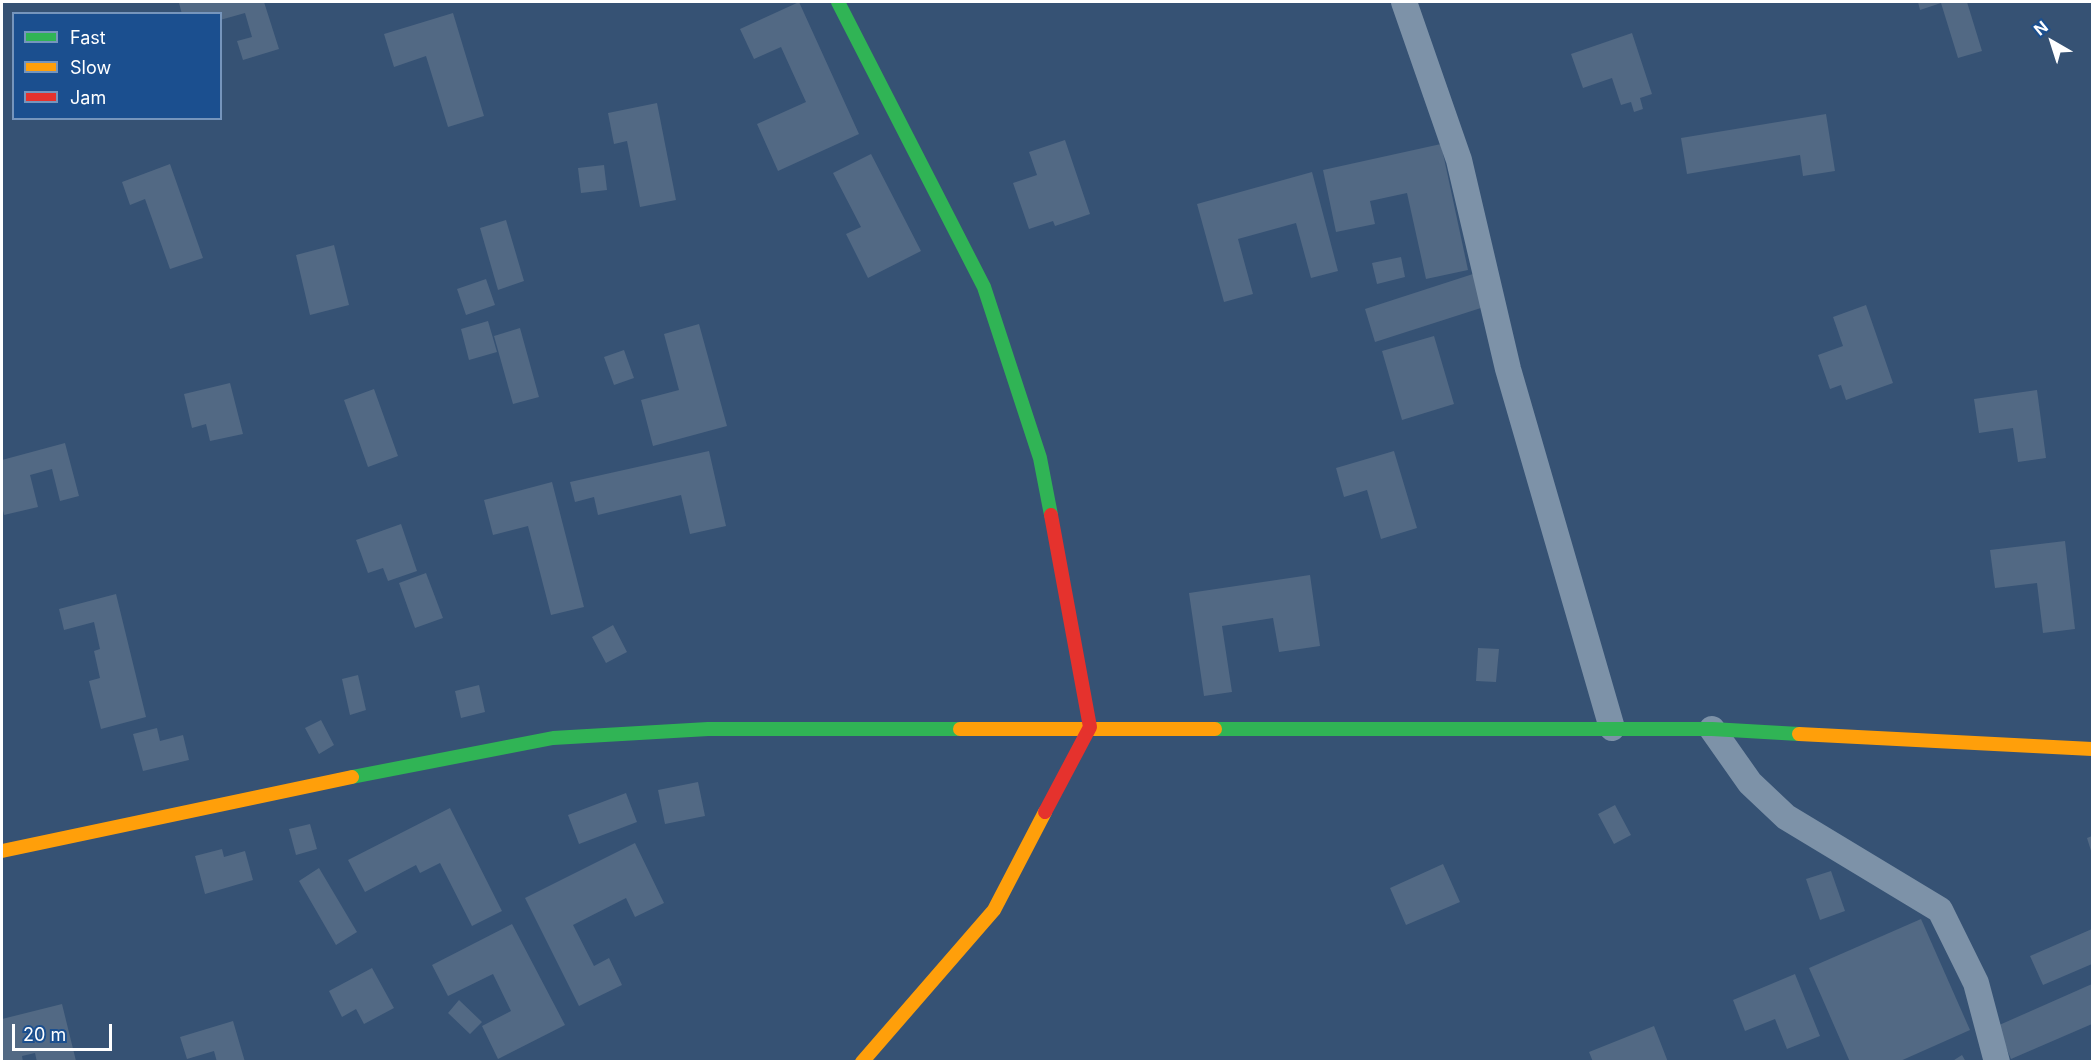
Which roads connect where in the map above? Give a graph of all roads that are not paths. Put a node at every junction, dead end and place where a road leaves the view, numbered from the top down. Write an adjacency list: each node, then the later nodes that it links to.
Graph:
1 (838, 2): 3 (street)
2 (1404, 2): 4 (street)
3 (1090, 727): 4 (street); 7 (street); 8 (street)
4 (1612, 728): 5 (street)
5 (1712, 729): 6 (street); 9 (street)
6 (2092, 749)
7 (2, 851)
8 (862, 1062)
9 (1997, 1062)

